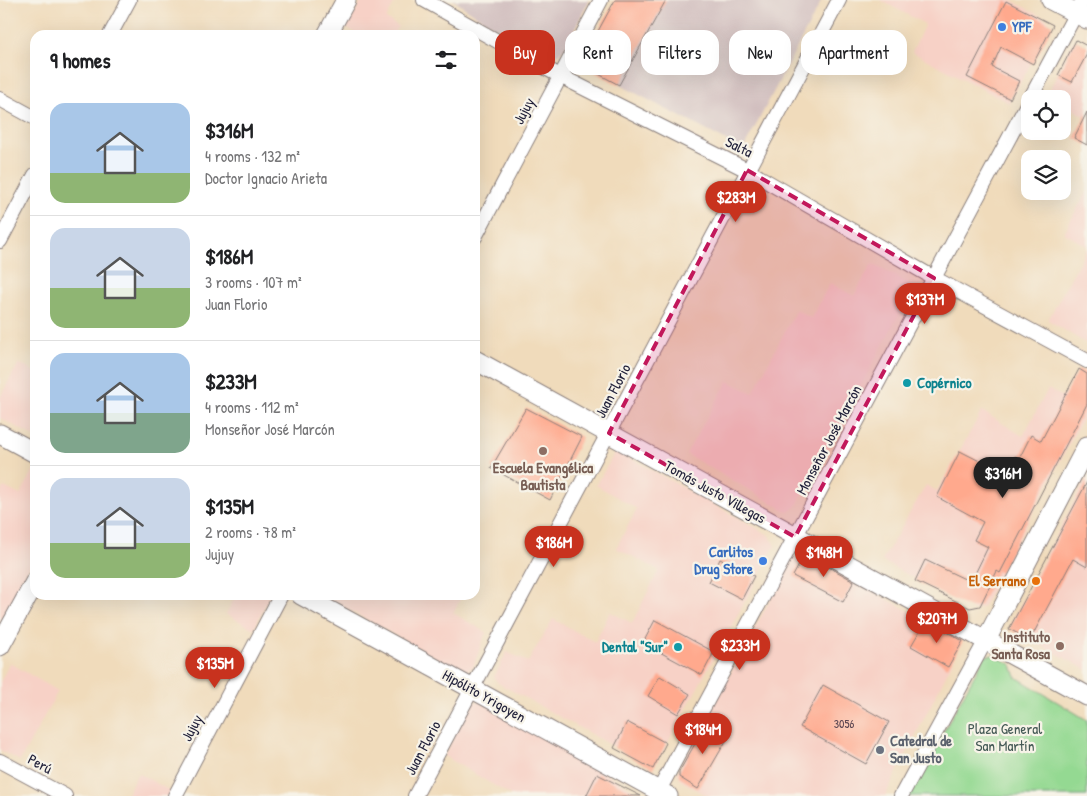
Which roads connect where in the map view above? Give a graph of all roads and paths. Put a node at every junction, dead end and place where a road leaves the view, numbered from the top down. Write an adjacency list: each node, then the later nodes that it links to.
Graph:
1 (129, 0): 8 (street)
2 (346, 0): 9 (street)
3 (424, 0): 10 (street, Salta)
4 (601, 0): 12 (street, Jujuy)
5 (839, 0): 17 (street, Juan Florio)
6 (1051, 0): 7 (street)
7 (1082, 11): 13 (street, Monseñor José Marcón)
8 (113, 30)
9 (330, 30)
10 (478, 30)
11 (480, 31): 12 (street, Salta)
12 (560, 76): 17 (street, Salta); 19 (street, Jujuy)
13 (1035, 90)
14 (0, 99): 15 (street)
15 (30, 115)
16 (1021, 116): 21 (street, Monseñor José Marcón)
17 (747, 170): 21 (street, Salta); 24 (street, Juan Florio)
18 (30, 184): 20 (street)
19 (480, 228)
20 (0, 241)
21 (934, 278): 22 (street, Salta); 28 (street, Monseñor José Marcón)
22 (1087, 361)
23 (480, 363): 24 (street, Tomás Justo Villegas)
24 (609, 433): 28 (street, Tomás Justo Villegas); 34 (street, Juan Florio)
25 (0, 434): 27 (street)
26 (1087, 446): 32 (street)
27 (30, 450)
28 (795, 537): 32 (street, Tomás Justo Villegas); 37 (street, Monseñor José Marcón)
29 (30, 591): 33 (street)
30 (278, 600): 39 (street, Jujuy)
31 (310, 600): 34 (street, Hipólito Yrigoyen)
32 (986, 640): 35 (street, Tomás Justo Villegas); 41 (street)
33 (0, 646)
34 (474, 690): 37 (street, Hipólito Yrigoyen); 40 (street, Juan Florio)
35 (1087, 696)
36 (0, 761): 38 (street, Perú)
37 (661, 794)
38 (66, 796)
39 (175, 796)
40 (415, 796)
41 (901, 796)

